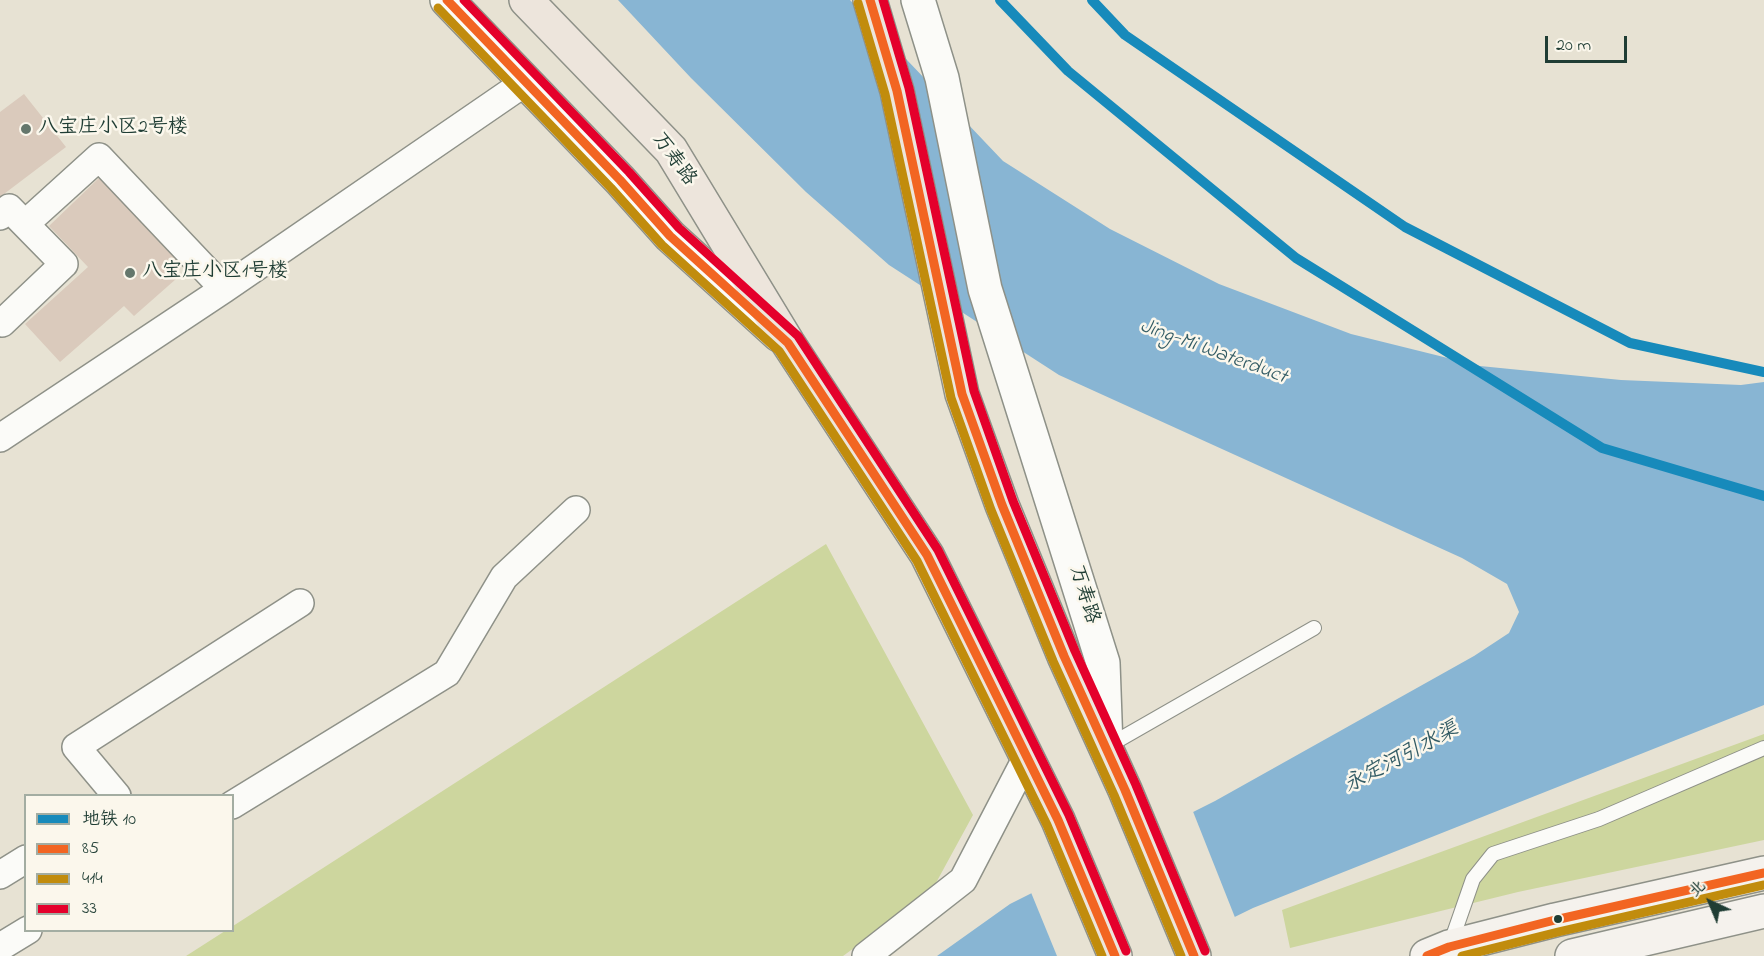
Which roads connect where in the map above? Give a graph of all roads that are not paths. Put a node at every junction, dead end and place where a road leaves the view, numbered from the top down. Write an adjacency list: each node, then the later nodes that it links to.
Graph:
1 (447, 0): 5 (street, 万寿路)
2 (526, 0): 9 (highway, 万寿路)
3 (870, 0): 14 (highway, 万寿路)
4 (918, 0): 14 (street, 万寿路)
5 (526, 81): 7 (street); 9 (street, 万寿路)
6 (13, 220): 7 (street); 8 (street)
7 (224, 289): 10 (street)
8 (0, 321)
9 (788, 343): 16 (highway, 万寿路)
10 (0, 438)
11 (576, 510): 18 (street)
12 (300, 603): 17 (street)
13 (1314, 628): 14 (lane)
14 (1106, 747): 28 (highway, 万寿路)
15 (1764, 748): 25 (lane)
16 (1028, 755): 26 (street); 27 (highway, 万寿路)
17 (116, 794)
18 (234, 804)
19 (24, 860): 21 (street)
20 (1764, 873): 25 (main road)
21 (0, 875)
22 (1764, 911): 29 (main road)
23 (25, 932): 24 (street)
24 (0, 948)
25 (1438, 951)
26 (866, 956)
27 (1115, 956)
28 (1194, 956)
29 (1572, 956)

